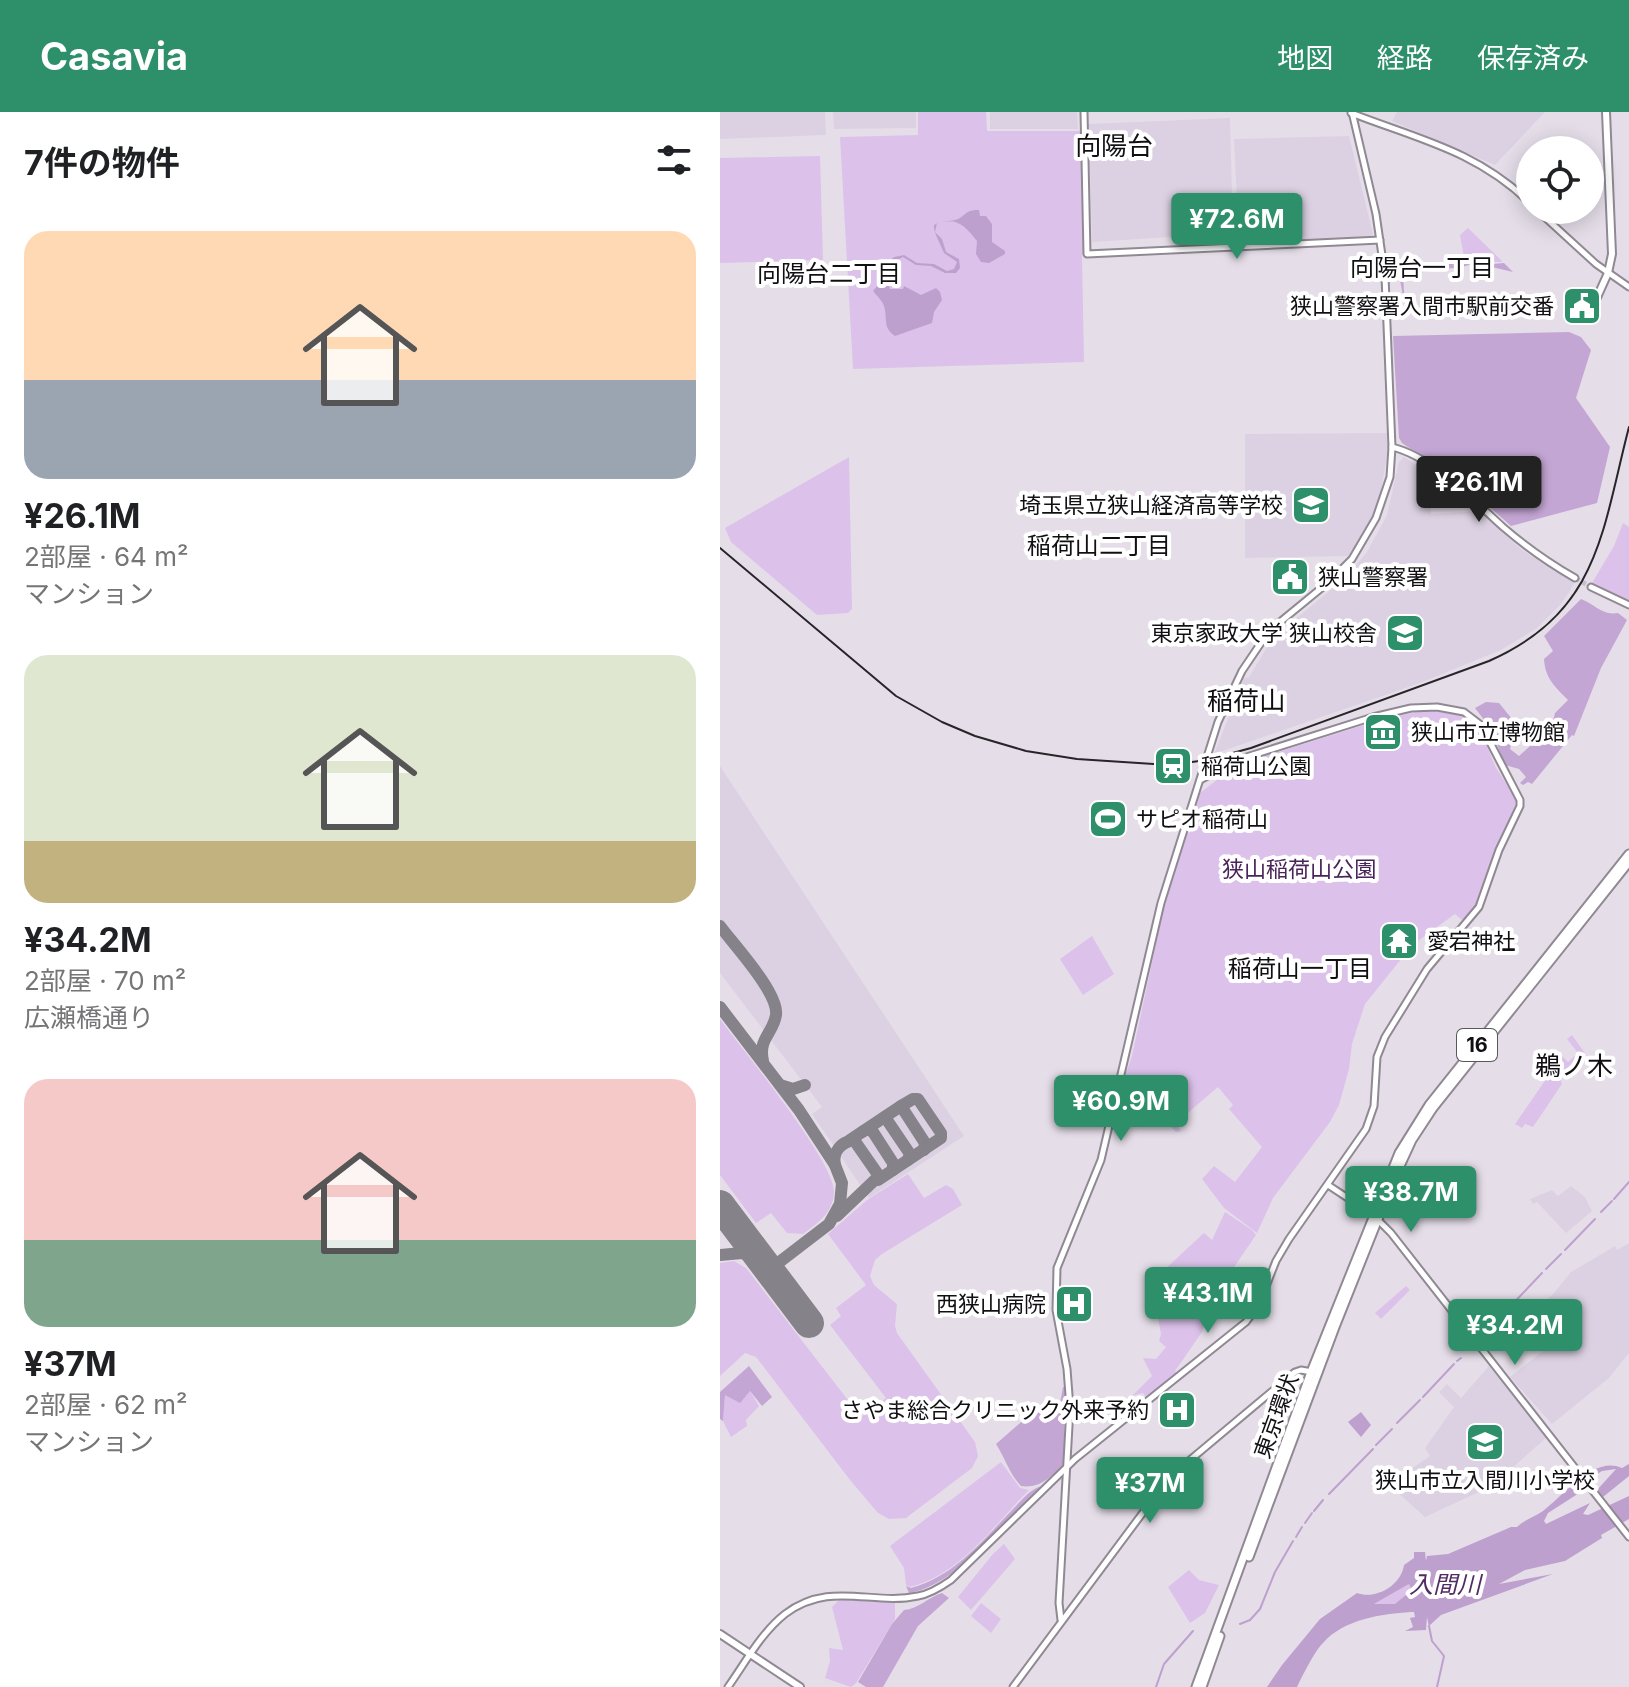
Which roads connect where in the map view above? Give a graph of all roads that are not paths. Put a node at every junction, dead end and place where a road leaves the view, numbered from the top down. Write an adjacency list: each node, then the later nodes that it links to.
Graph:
1 (1084, 112): 6 (street)
2 (1351, 112): 4 (street); 6 (street)
3 (1606, 112): 7 (main road)
4 (1516, 190)
5 (1553, 224): 7 (street)
6 (1380, 240): 10 (street)
7 (1608, 273): 8 (street); 9 (main road)
8 (1629, 287)
9 (1594, 304)
10 (1392, 447): 11 (street); 14 (street)
11 (1575, 578)
12 (1591, 587): 13 (street)
13 (1629, 605)
14 (1200, 780): 17 (street); 20 (street)
15 (1629, 854): 18 (highway, 東京環状 / 16)
16 (1629, 862): 18 (highway, 東京環状 / 16)
17 (1328, 1185): 18 (street); 20 (street)
18 (1375, 1216): 19 (highway, 東京環状 / 16); 21 (street)
19 (1314, 1373): 22 (street); 28 (highway, 東京環状 / 16)
20 (1068, 1466): 22 (street); 24 (street)
21 (1629, 1537)
22 (1061, 1620): 27 (street)
23 (720, 1634): 24 (main road)
24 (751, 1654): 25 (street); 26 (main road)
25 (728, 1687)
26 (800, 1687)
27 (1013, 1687)
28 (1199, 1687)

